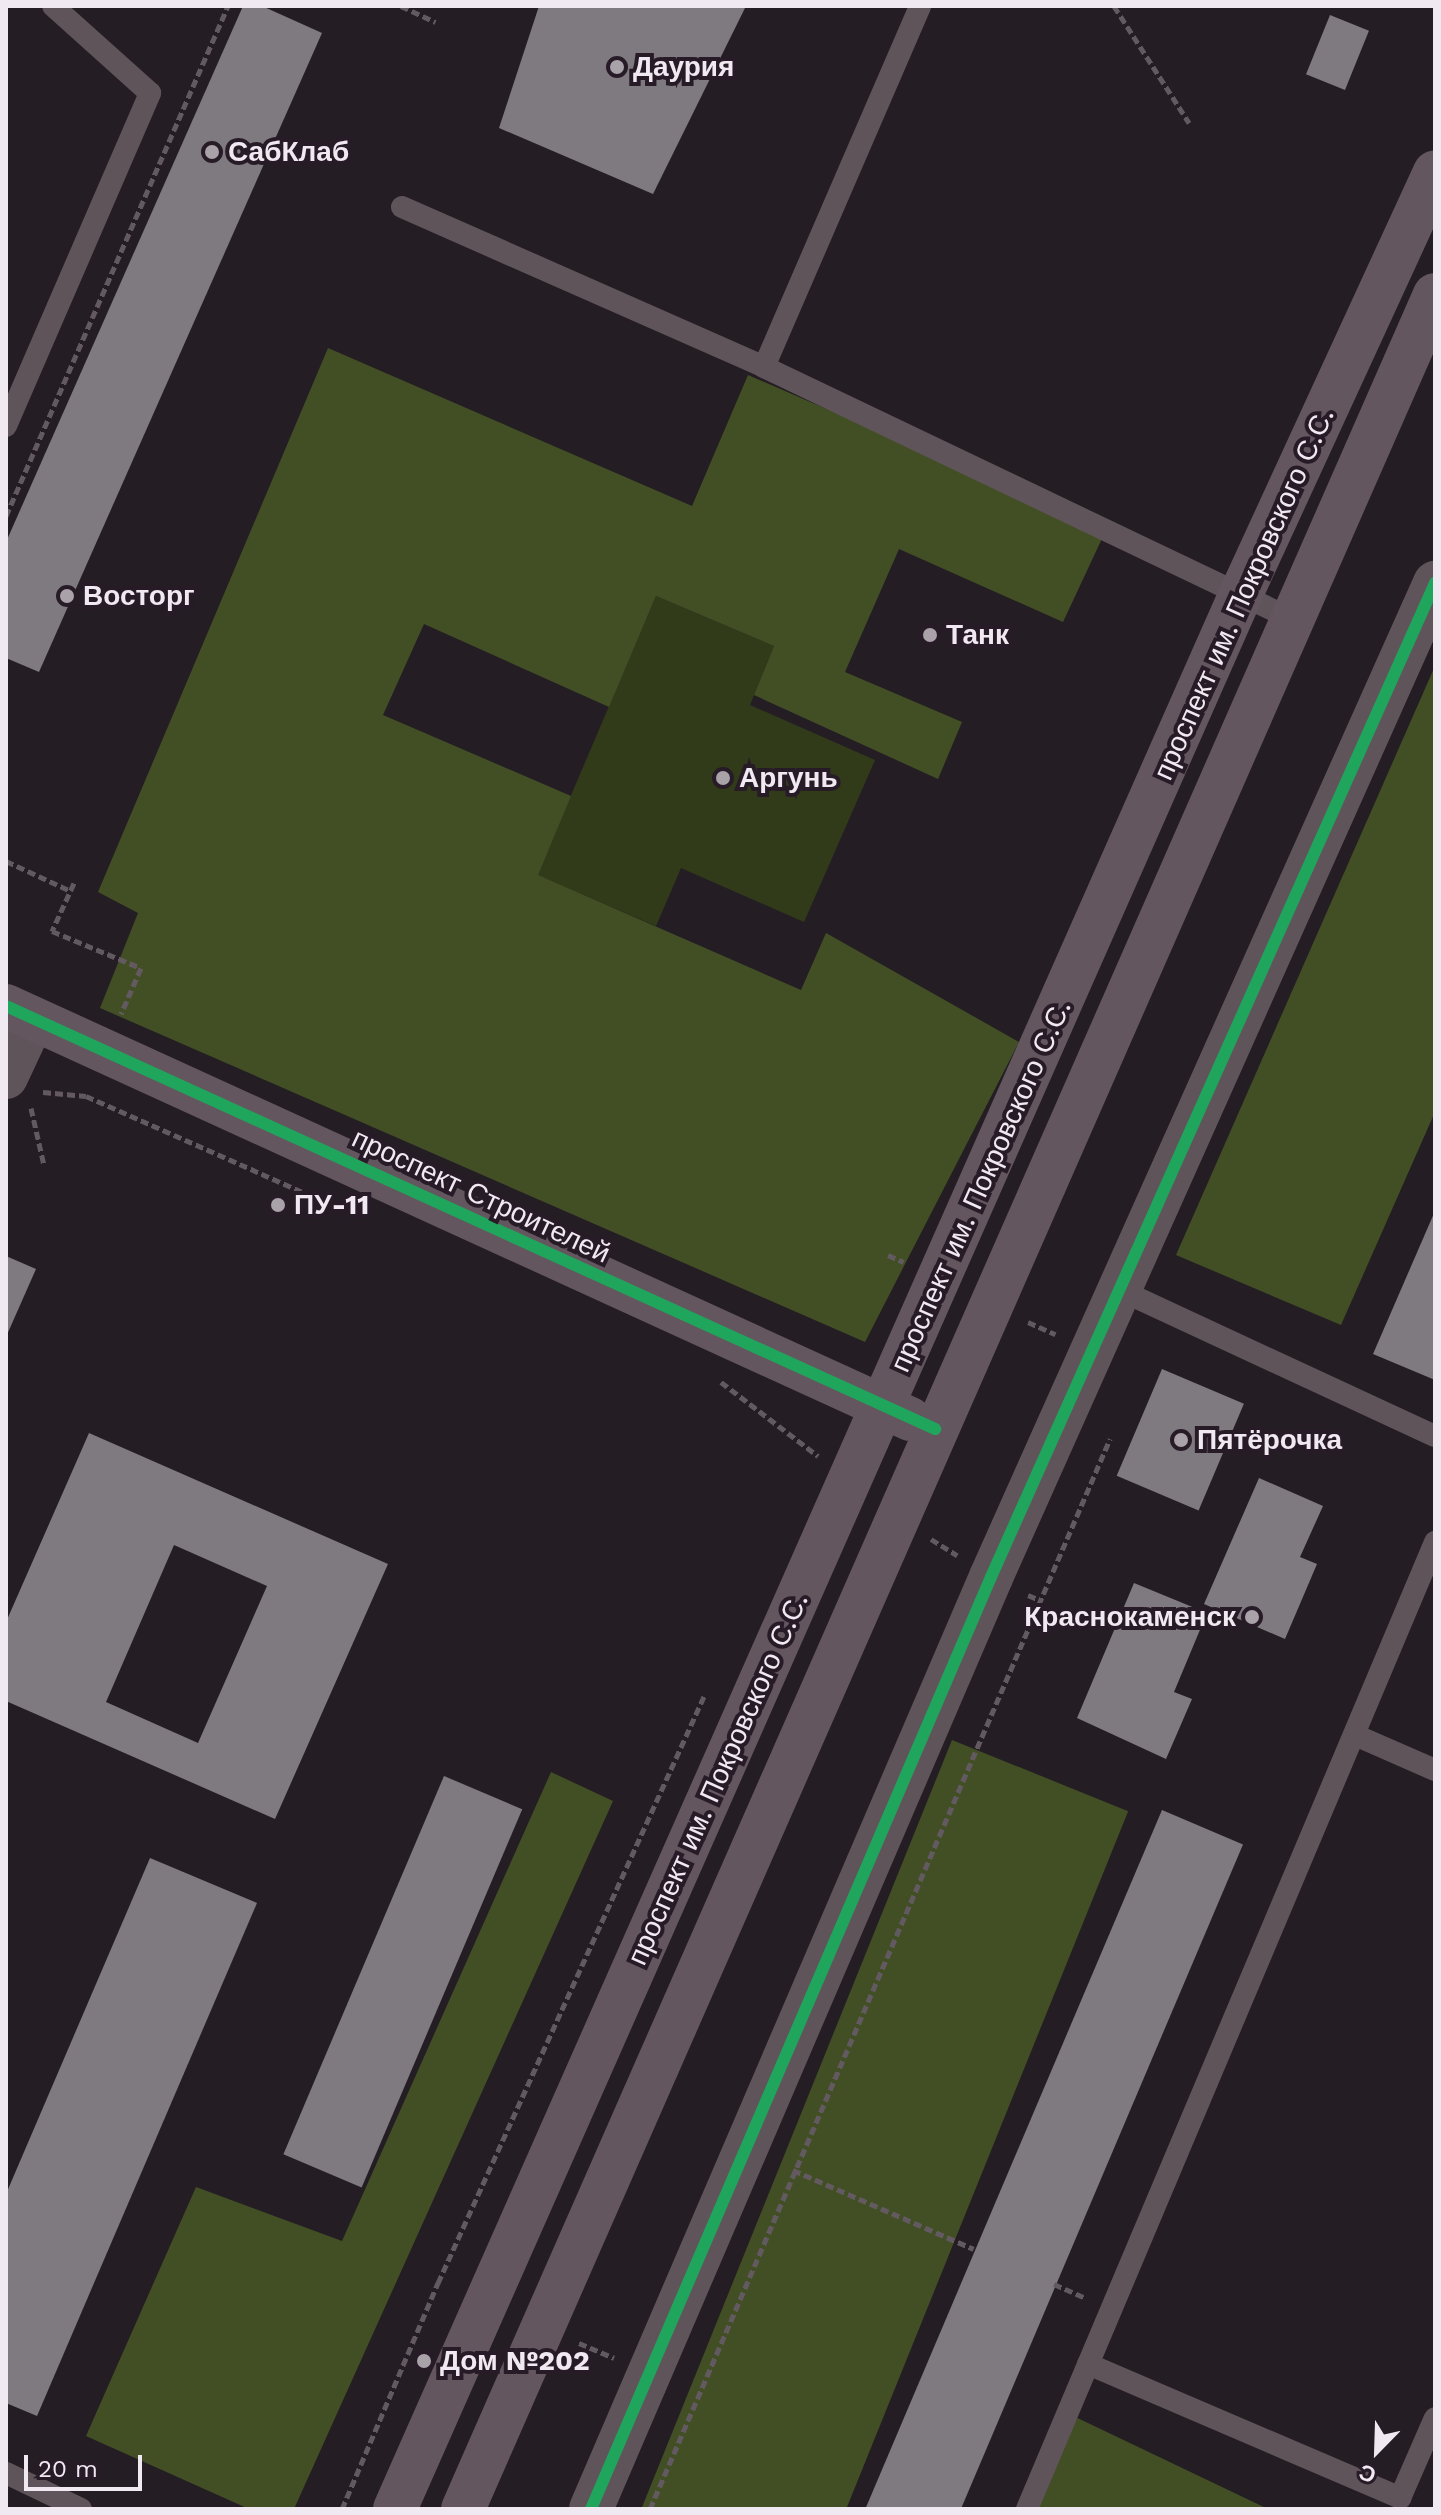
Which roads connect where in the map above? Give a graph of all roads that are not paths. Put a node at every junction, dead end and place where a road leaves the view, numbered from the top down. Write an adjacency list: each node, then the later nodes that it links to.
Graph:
1 (53, 6): 7 (lane)
2 (920, 6): 6 (lane)
3 (1435, 173): 9 (main road, проспект им. Покровского С.С.)
4 (402, 207): 6 (lane)
5 (1435, 295): 10 (main road, проспект им. Покровского С.С.)
6 (764, 367): 9 (lane)
7 (6, 426)
8 (1435, 583): 13 (street)
9 (1241, 594): 10 (lane); 14 (main road, проспект им. Покровского С.С.)
10 (1294, 620): 15 (main road, проспект им. Покровского С.С.)
11 (20, 1013): 12 (street); 14 (main road, проспект Строителей)
12 (21, 1091)
13 (1120, 1290): 16 (lane); 26 (street)
14 (884, 1408): 15 (main road, проспект Строителей); 24 (main road, проспект им. Покровского С.С.)
15 (935, 1429): 25 (main road, проспект им. Покровского С.С.)
16 (1435, 1436)
17 (1435, 1542): 18 (lane)
18 (1355, 1735): 19 (lane); 20 (lane)
19 (1435, 1770)
20 (1088, 2364): 21 (lane); 27 (lane)
21 (1435, 2418)
22 (6, 2473): 23 (lane)
23 (81, 2509)
24 (395, 2509)
25 (463, 2509)
26 (591, 2509)
27 (1027, 2509)

